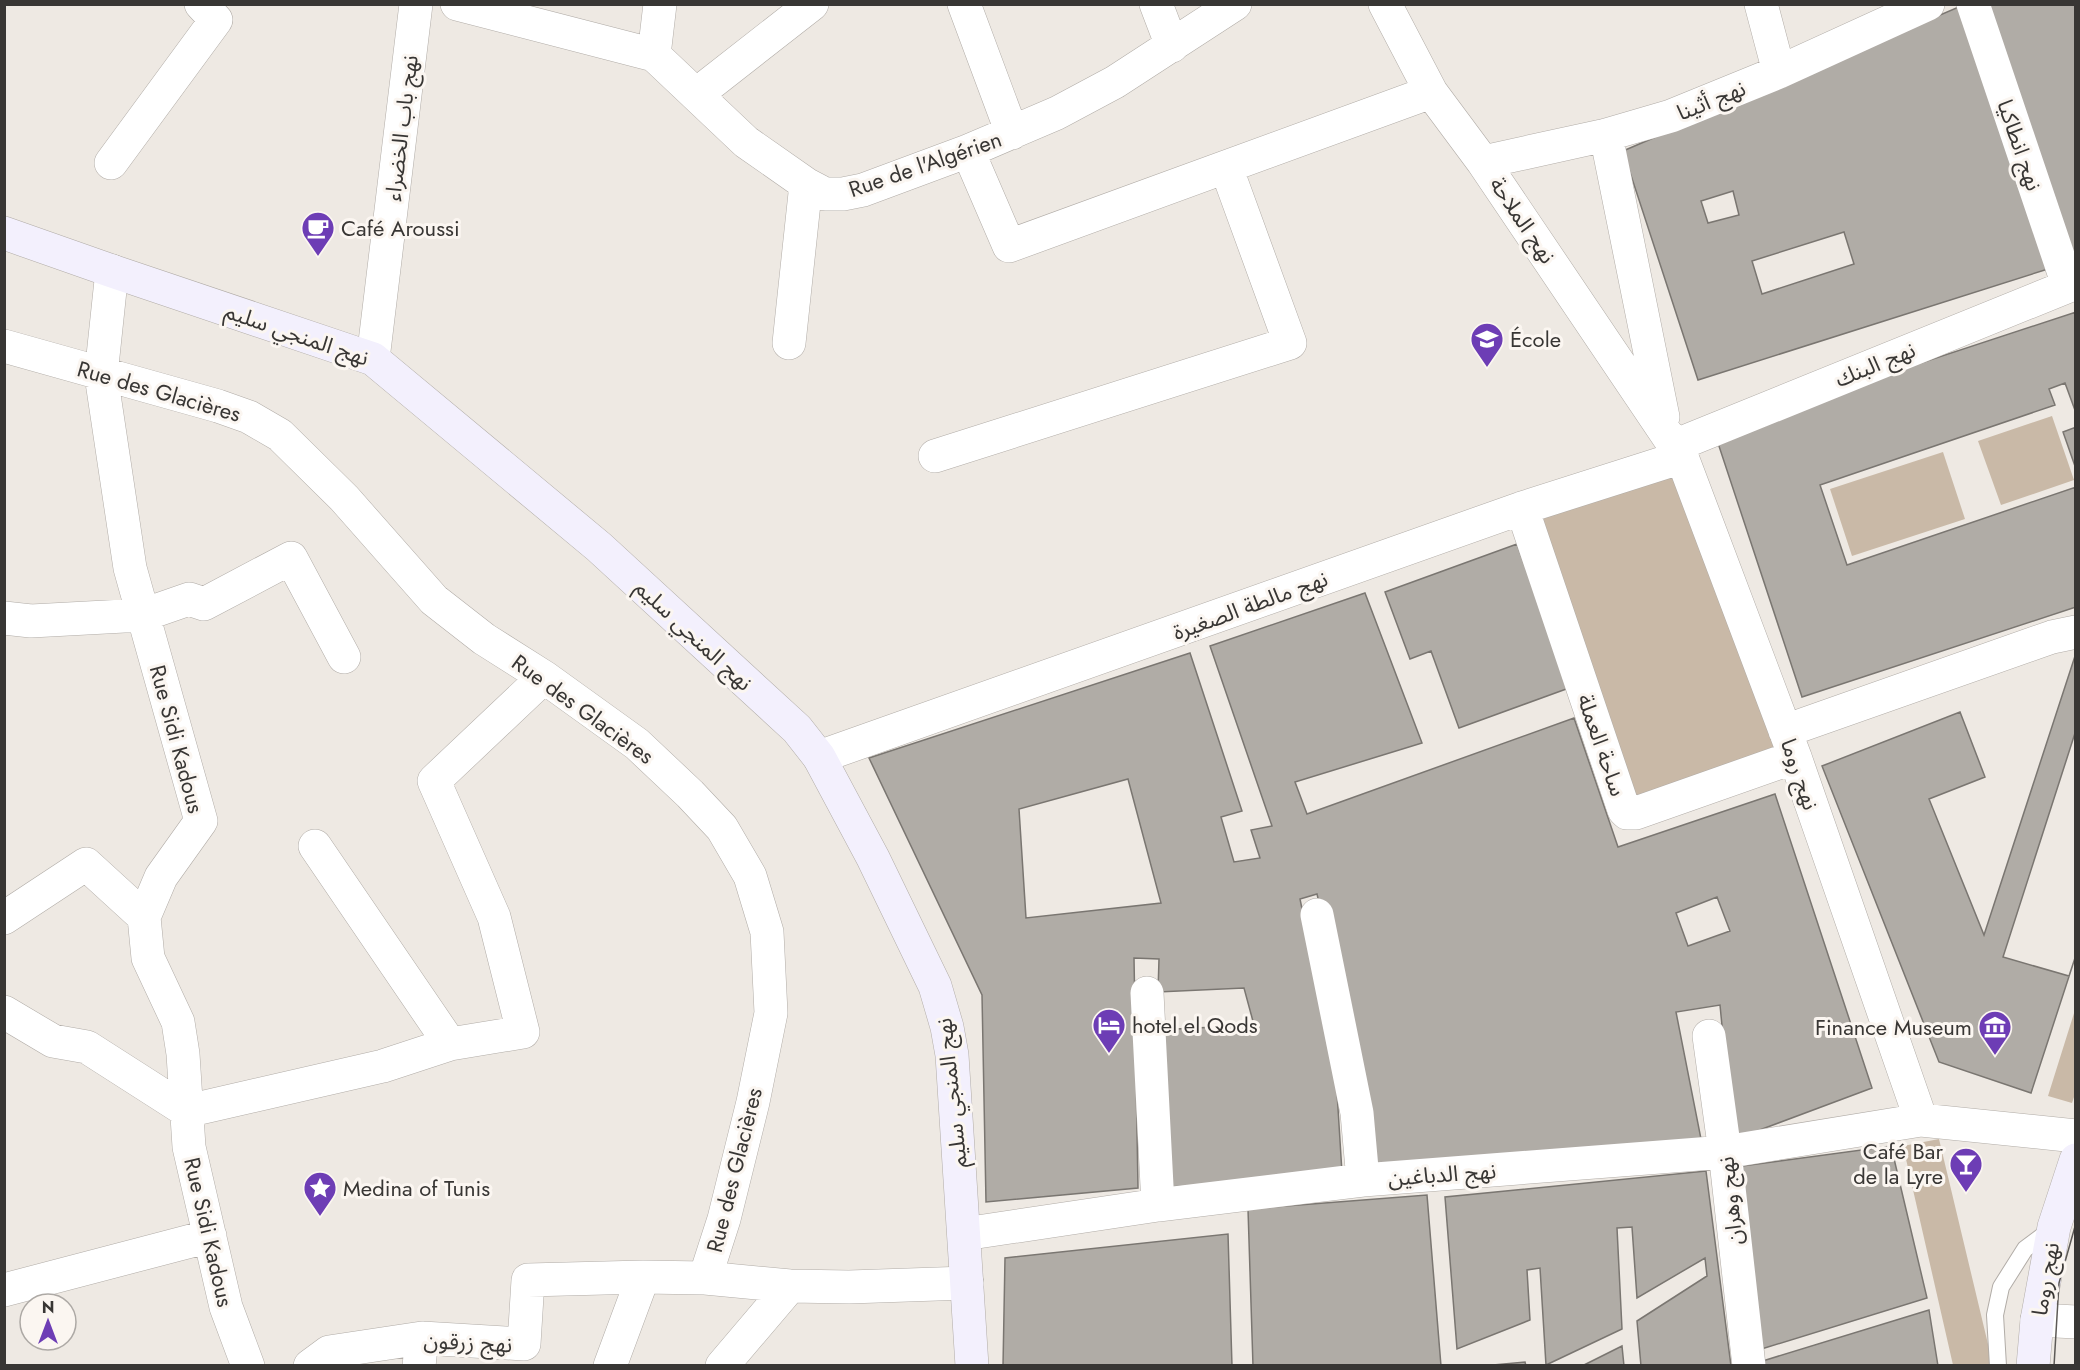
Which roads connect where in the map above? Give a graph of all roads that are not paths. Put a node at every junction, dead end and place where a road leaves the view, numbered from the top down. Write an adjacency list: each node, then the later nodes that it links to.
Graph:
1 (201, 4): 22 (street)
2 (416, 4): 30 (street, نهج باب الخضراء)
3 (457, 4): 14 (street, Rue de l'Algérien)
4 (660, 4): 14 (street)
5 (812, 4): 17 (street)
6 (964, 4): 18 (street)
7 (1156, 4): 13 (street)
8 (1235, 4): 13 (street, Rue de l'Algérien)
9 (1385, 4): 16 (street, نهج الملاحة)
10 (1761, 4): 15 (street)
11 (1928, 4): 15 (street, نهج أثينا)
12 (1973, 4): 27 (street, نهج انطاكيا)
13 (1172, 46): 18 (street, Rue de l'Algérien)
14 (654, 55): 17 (street, Rue de l'Algérien)
15 (1779, 72): 19 (street, نهج أثينا)
16 (1431, 92): 21 (street, نهج الملاحة); 23 (street)
17 (697, 94): 24 (street, Rue de l'Algérien)
18 (1012, 134): 20 (street, Rue de l'Algérien)
19 (1606, 135): 21 (street, نهج أثينا); 32 (street)
20 (968, 151): 23 (street); 24 (street, Rue de l'Algérien)
21 (1483, 162): 32 (street, نهج الملاحة)
22 (111, 163)
23 (1226, 167): 33 (street)
24 (806, 184): 28 (street)
25 (4, 232): 26 (main road, نهج المنجي سليم)
26 (112, 271): 30 (main road, نهج المنجي سليم); 31 (street, Rue Sidi Kadous)
27 (2072, 284): 32 (street, نهج البنك)
28 (789, 343)
29 (4, 346): 31 (street, Rue des Glacières)
30 (373, 359): 41 (main road, نهج المنجي سليم)
31 (101, 375): 35 (street, Rue Sidi Kadous); 39 (street, Rue des Glacières)
32 (1674, 445): 34 (street, نهج مالطة الصغيرة); 40 (street, نهج روما)
33 (935, 456)
34 (1522, 508): 40 (street, ساحة العملة); 41 (street, نهج مالطة الصغيرة)
35 (143, 615): 36 (street); 38 (street); 44 (street, Rue Sidi Kadous)
36 (4, 618)
37 (2076, 632): 40 (street)
38 (344, 657)
39 (544, 677): 49 (street); 61 (street, Rue des Glacières)
40 (1790, 744): 51 (street, نهج روما)
41 (819, 757): 58 (main road, نهج المنجي سليم)
42 (315, 846): 49 (street)
43 (1317, 915): 55 (street)
44 (144, 917): 45 (street); 50 (street, Rue Sidi Kadous)
45 (4, 918)
46 (1147, 993): 56 (street)
47 (4, 1012): 50 (street)
48 (1709, 1036): 53 (street, نهج وهران)
49 (450, 1044): 50 (street)
50 (187, 1111): 59 (street, Rue Sidi Kadous)
51 (1921, 1120): 52 (street, نهج الدباغين); 53 (street, نهج الدباغين)
52 (2076, 1136)
53 (1725, 1152): 55 (street, نهج الدباغين); 73 (street, نهج وهران)
54 (2076, 1160): 57 (main road, نهج روما)
55 (1362, 1179): 56 (street, نهج الدباغين)
56 (1158, 1205): 58 (street, نهج الدباغين)
57 (2054, 1227): 65 (main road, نهج روما); 74 (lane)
58 (964, 1234): 62 (main road, نهج المنجي سليم)
59 (210, 1236): 64 (street); 68 (street, Rue Sidi Kadous)
60 (643, 1277): 61 (street, Rue des Glacières); 67 (street, نهج زرقون); 70 (street)
61 (705, 1278): 63 (street)
62 (967, 1283): 63 (street); 72 (main road, نهج المنجي سليم)
63 (790, 1286): 71 (street)
64 (4, 1290)
65 (2037, 1320): 66 (street); 75 (main road, نهج روما)
66 (2076, 1322)
67 (421, 1352): 69 (street, نهج زرقون)
68 (248, 1365)
69 (310, 1365)
70 (609, 1365)
71 (722, 1365)
72 (972, 1365)
73 (1749, 1365)
74 (1998, 1365)
75 (2033, 1365)

